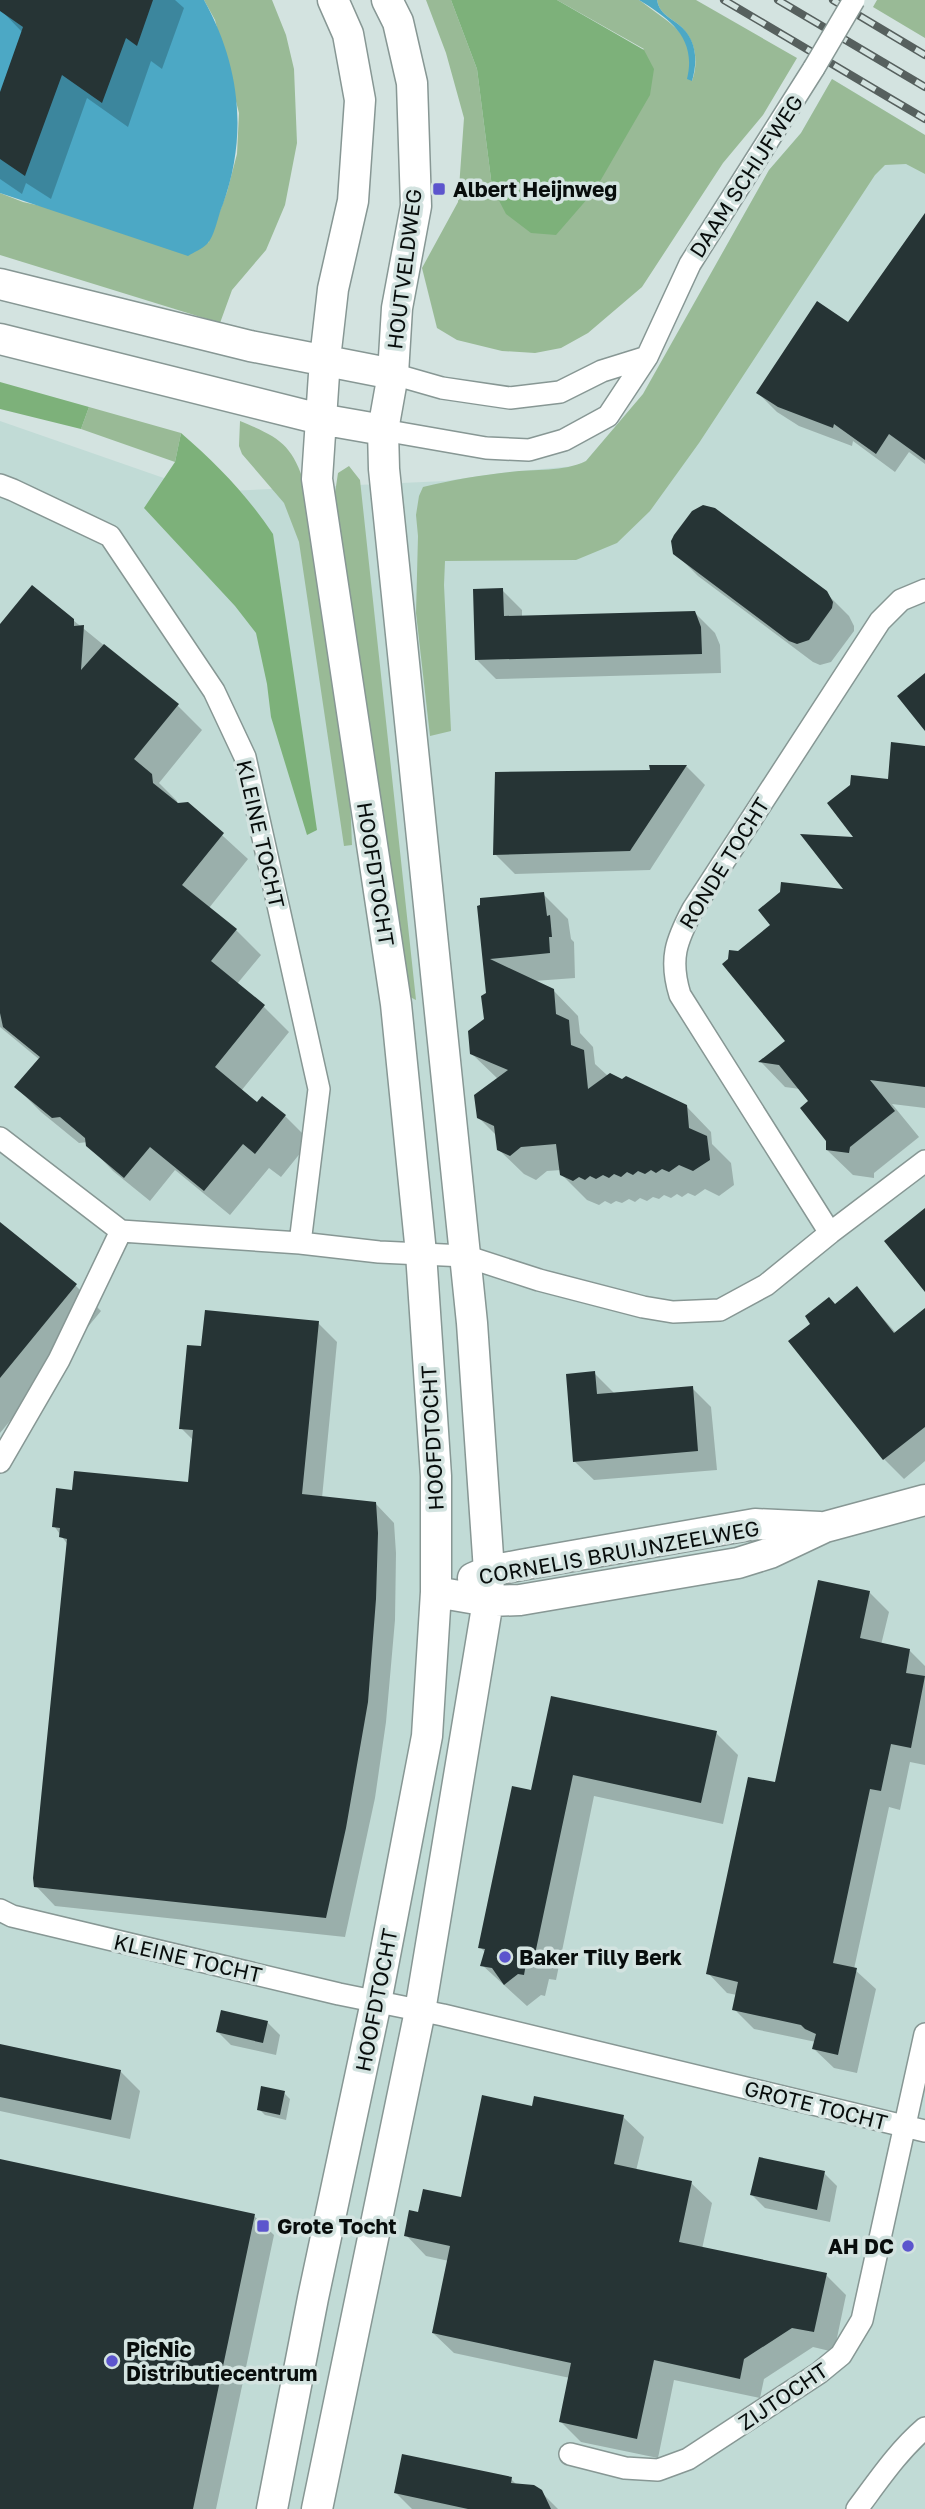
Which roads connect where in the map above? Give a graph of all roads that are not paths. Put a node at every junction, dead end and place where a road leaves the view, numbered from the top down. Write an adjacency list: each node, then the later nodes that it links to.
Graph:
1 (332, 0): 7 (main road)
2 (387, 0): 8 (main road, HOUTVELDWEG)
3 (854, 0): 6 (street, DAAM SCHIJFWEG, bridge)
4 (0, 284): 7 (main road)
5 (0, 339): 9 (main road)
6 (647, 357): 8 (street); 10 (street, DAAM SCHIJFWEG)
7 (325, 359): 8 (main road); 9 (main road, HOOFDTOCHT)
8 (393, 374): 10 (main road)
9 (320, 419): 10 (main road); 18 (main road, HOOFDTOCHT)
10 (383, 430): 19 (main road)
11 (0, 485): 17 (street, KLEINE TOCHT)
12 (925, 590): 16 (street, RONDE TOCHT)
13 (0, 1138): 15 (street)
14 (925, 1161): 16 (street)
15 (121, 1231): 17 (street); 20 (street)
16 (830, 1233): 19 (street)
17 (300, 1243): 18 (street)
18 (421, 1253): 19 (street); 24 (main road, HOOFDTOCHT)
19 (465, 1256): 23 (main road)
20 (0, 1462)
21 (925, 1500): 22 (main road, CORNELIS BRUIJNZEELWEG)
22 (825, 1527): 23 (main road, CORNELIS BRUIJNZEELWEG); 25 (main road, CORNELIS BRUIJNZEELWEG)
23 (489, 1572): 24 (main road, CORNELIS BRUIJNZEELWEG); 25 (main road)
24 (436, 1591): 25 (main road, CORNELIS BRUIJNZEELWEG); 27 (main road, HOOFDTOCHT)
25 (488, 1601): 28 (main road)
26 (0, 1910): 27 (street, KLEINE TOCHT)
27 (376, 2002): 28 (street, KLEINE TOCHT); 33 (main road, HOOFDTOCHT)
28 (420, 2011): 30 (street, GROTE TOCHT); 34 (main road)
29 (925, 2034): 30 (street, ZIJTOCHT)
30 (916, 2129): 32 (street, ZIJTOCHT)
31 (925, 2428): 35 (street)
32 (570, 2454)
33 (272, 2509)
34 (317, 2509)
35 (858, 2509)

